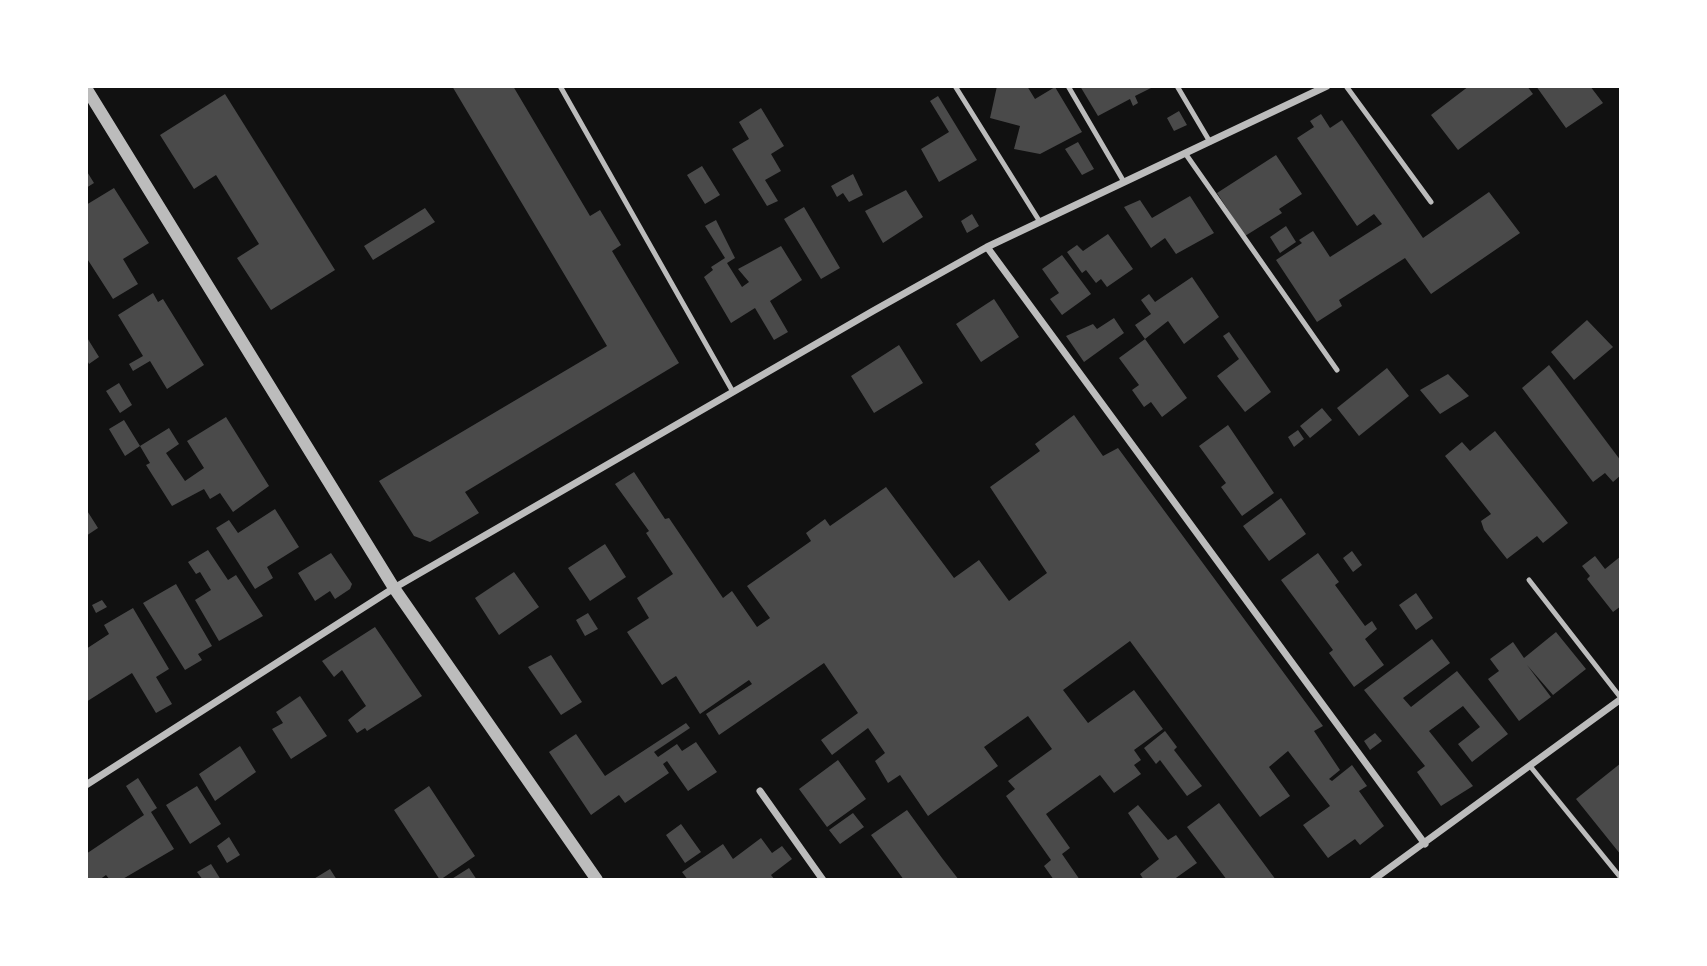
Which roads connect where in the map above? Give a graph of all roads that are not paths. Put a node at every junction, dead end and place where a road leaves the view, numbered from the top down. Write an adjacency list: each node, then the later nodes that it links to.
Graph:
1 (560, 86): 15 (lane)
2 (955, 86): 12 (lane)
3 (1068, 86): 10 (lane)
4 (1177, 86): 8 (lane)
5 (1327, 86): 8 (street)
6 (1346, 86): 11 (lane)
7 (86, 88): 17 (street)
8 (1210, 142): 9 (street)
9 (1185, 153): 10 (street); 14 (lane)
10 (1124, 182): 12 (street)
11 (1431, 202)
12 (1040, 222): 13 (street)
13 (987, 247): 15 (street); 22 (street)
14 (1337, 370)
15 (733, 392): 17 (street)
16 (1529, 580): 18 (lane)
17 (394, 588): 20 (street); 24 (street)
18 (1621, 699): 19 (street)
19 (1530, 766): 22 (street); 23 (lane)
20 (86, 785)
21 (760, 791): 25 (street)
22 (1425, 844): 26 (street)
23 (1621, 878)
24 (597, 880)
25 (823, 880)
26 (1373, 880)

